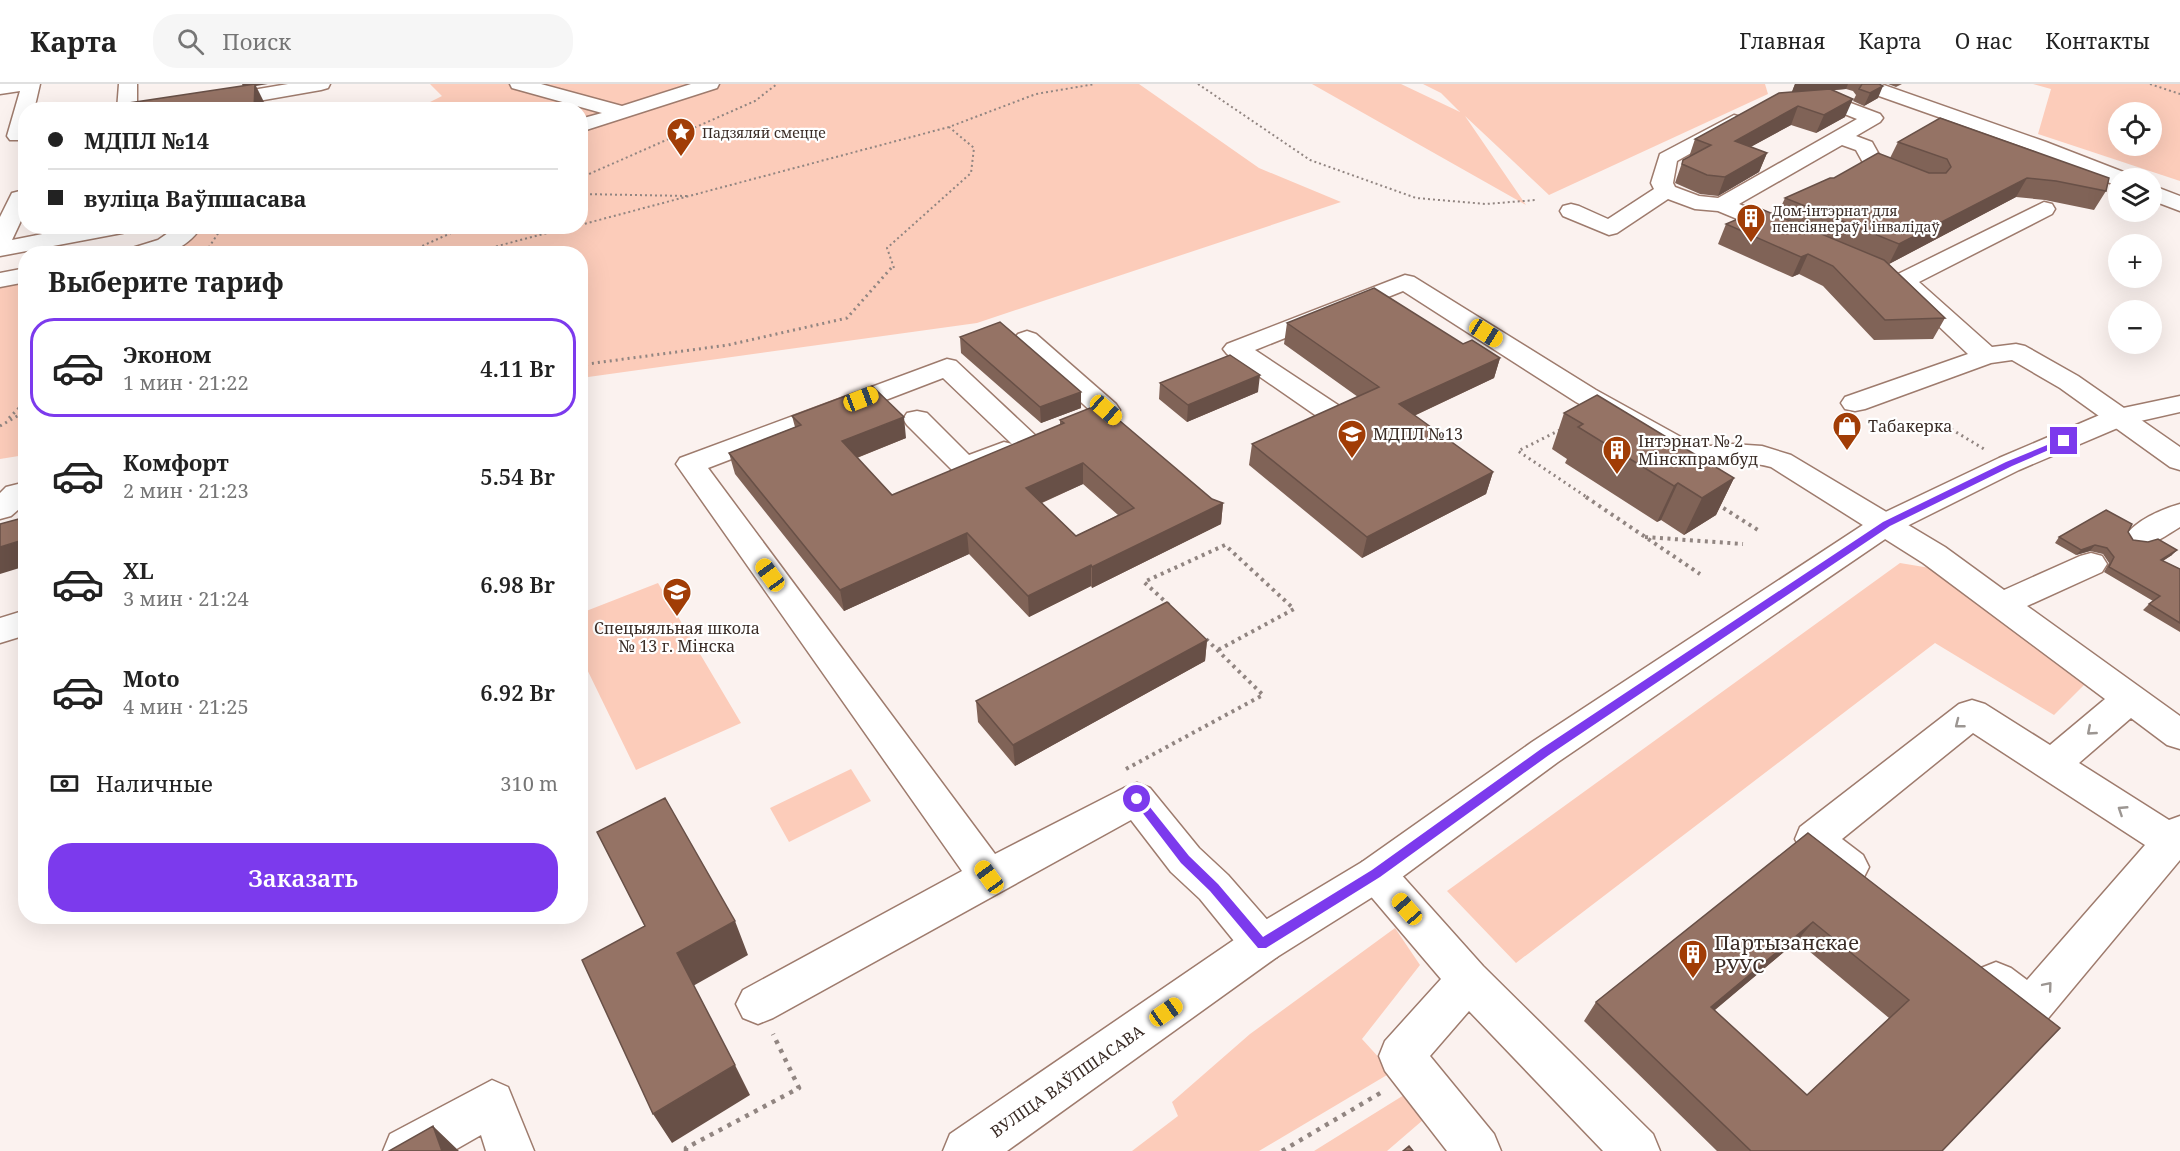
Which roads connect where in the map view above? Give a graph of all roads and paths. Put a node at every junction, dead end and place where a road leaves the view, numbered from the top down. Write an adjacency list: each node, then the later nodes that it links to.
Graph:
1 (29, 84): 11 (main road); 15 (main road)
2 (128, 84): 16 (main road)
3 (321, 84): 17 (main road)
4 (519, 84): 18 (main road)
5 (710, 84): 20 (main road)
6 (777, 84): 25 (path)
7 (1095, 84): 23 (path)
8 (1198, 84): 32 (path)
9 (2150, 84): 13 (path)
10 (1872, 85): 12 (main road); 26 (main road)
11 (0, 88)
12 (1818, 92): 14 (main road); 24 (main road)
13 (2180, 94)
14 (1801, 101)
15 (24, 102)
16 (127, 102)
17 (217, 102)
18 (585, 102)
19 (588, 103): 20 (main road)
20 (622, 112): 22 (main road)
21 (1747, 115): 28 (main road)
22 (588, 123)
23 (949, 127): 30 (path); 53 (path)
24 (1840, 137): 27 (main road); 35 (main road)
25 (588, 174)
26 (2108, 174)
27 (1928, 185)
28 (1666, 191): 35 (main road); 37 (main road)
29 (588, 194): 30 (path)
30 (695, 196): 38 (path)
31 (2162, 197): 34 (main road)
32 (1536, 200)
33 (18, 202): 43 (main road)
34 (2180, 204)
35 (1722, 205): 44 (main road)
36 (2044, 209): 52 (main road)
37 (1571, 211)
38 (588, 223)
39 (80, 234): 48 (main road)
40 (184, 234): 45 (main road)
41 (449, 234): 46 (path)
42 (543, 234): 47 (path)
43 (0, 240)
44 (1809, 242)
45 (167, 246)
46 (422, 246)
47 (498, 246)
48 (0, 249)
49 (18, 277): 50 (main road)
50 (0, 280)
51 (1027, 339): 62 (main road)
52 (1986, 356): 54 (main road); 59 (main road)
53 (588, 363)
54 (1855, 404)
55 (2180, 404): 59 (main road, ВУЛІЦА ВАЎПШАСАВА)
56 (18, 409): 61 (path)
57 (1328, 411): 72 (main road)
58 (18, 415): 61 (path)
59 (2119, 417): 66 (main road); 67 (main road, ВУЛІЦА ВАЎПШАСАВА)
60 (917, 419): 91 (main road)
61 (6, 421): 63 (path)
62 (1076, 422)
63 (0, 426)
64 (1946, 426): 67 (path)
65 (1560, 430): 74 (path)
66 (2180, 461)
67 (2009, 464): 72 (main road, ВУЛІЦА ВАЎПШАСАВА)
68 (18, 494): 70 (main road)
69 (1711, 500): 73 (path)
70 (0, 508)
71 (2180, 514): 75 (main road)
72 (1886, 524): 79 (main road); 90 (main road, ВУЛІЦА ВАЎПШАСАВА)
73 (1761, 532)
74 (1645, 537): 76 (path); 78 (path)
75 (2140, 537)
76 (1743, 543)
77 (2091, 564): 79 (main road)
78 (1700, 574)
79 (2003, 604): 85 (main road)
80 (1177, 613): 84 (path)
81 (18, 625): 82 (main road)
82 (0, 631)
83 (1202, 635): 84 (path)
84 (1218, 650): 88 (path)
85 (2130, 698): 86 (main road); 87 (main road, one-way to 87)
86 (2180, 735)
87 (2052, 765): 89 (main road, one-way to 87); 92 (main road, one-way to 92)
88 (1117, 774)
89 (2176, 837): 94 (main road, one-way to 89)
90 (1376, 874): 93 (main road, ВУЛІЦА ВАЎПШАСАВА); 95 (main road)
91 (989, 877): 93 (main road); 96 (main road)
92 (1879, 890)
93 (1262, 944): 101 (main road, ВУЛІЦА ВАЎПШАСАВА)
94 (1973, 964)
95 (1468, 980): 97 (main road); 104 (main road)
96 (758, 1004): 100 (path)
97 (1415, 1073): 102 (path); 103 (main road)
98 (407, 1151): 99 (main road)
99 (510, 1151)
100 (686, 1151)
101 (967, 1151)
102 (1282, 1151)
103 (1477, 1151)
104 (1636, 1151)

